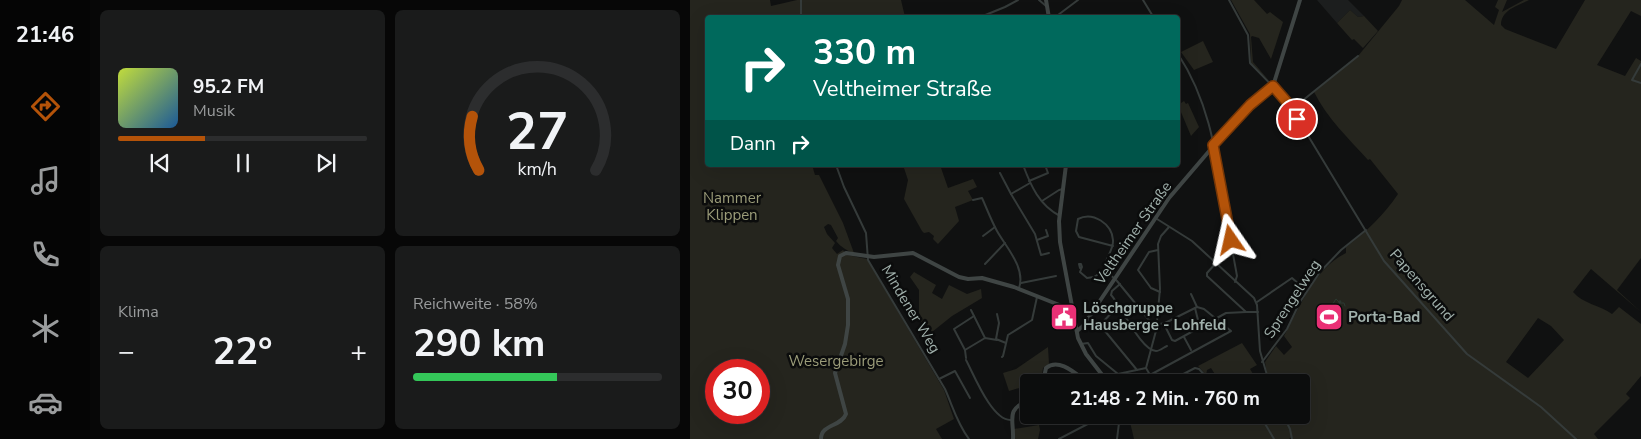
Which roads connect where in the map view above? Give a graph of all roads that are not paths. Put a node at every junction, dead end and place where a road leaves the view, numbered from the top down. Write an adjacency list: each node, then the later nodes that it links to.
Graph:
1 (801, 0): 10 (street)
2 (1018, 0): 11 (street)
3 (1039, 0): 9 (street)
4 (1046, 0): 9 (main road)
5 (1078, 0): 13 (street)
6 (1143, 0): 14 (street)
7 (1229, 0): 19 (street, Papensgrund)
8 (1300, 0): 19 (main road)
9 (1048, 7): 12 (main road)
10 (801, 15)
11 (985, 15)
12 (1049, 15)
13 (1058, 15)
14 (1152, 15)
15 (1358, 56): 20 (street)
16 (1180, 57): 21 (street)
17 (1641, 64): 18 (street)
18 (1641, 84)
19 (1273, 86): 20 (street, Papensgrund); 21 (main road, Veltheimer Straße)
20 (1292, 109): 37 (street, Papensgrund)
21 (1213, 145): 33 (main road, Veltheimer Straße); 51 (street)
22 (837, 167): 44 (street, Mindener Weg)
23 (1024, 167): 27 (street)
24 (1046, 167): 27 (street)
25 (1066, 167): 28 (main road)
26 (1000, 174): 29 (street)
27 (1030, 182): 29 (street); 31 (street)
28 (1064, 189): 31 (street); 32 (main road)
29 (1011, 194): 39 (street)
30 (974, 200): 35 (street)
31 (1042, 202): 32 (street)
32 (1060, 216): 63 (main road)
33 (1155, 217): 34 (street); 50 (main road, Veltheimer Straße)
34 (1169, 226): 42 (street); 45 (street)
35 (995, 227): 38 (street); 40 (street)
36 (1046, 230): 39 (street)
37 (1366, 230): 55 (street, Sprengelweg); 112 (street, Papensgrund)
38 (983, 236)
39 (1037, 240): 43 (street)
40 (1005, 243): 46 (street); 52 (street)
41 (1113, 246): 41 (street); 48 (street)
42 (1159, 250): 56 (street); 56 (street)
43 (1049, 253)
44 (868, 257): 54 (main road); 97 (street, Mindener Weg); 105 (main road)
45 (1216, 263): 51 (street); 64 (street)
46 (985, 264)
47 (1080, 268): 48 (street)
48 (1105, 270): 50 (street)
49 (1056, 276): 52 (street)
50 (1114, 279): 53 (street); 74 (main road, Veltheimer Straße)
51 (1235, 282): 59 (street)
52 (1021, 283): 54 (street)
53 (1120, 284): 60 (street); 71 (street)
54 (1019, 288): 58 (main road)
55 (1307, 291): 59 (street); 85 (street, Sprengelweg)
56 (1160, 292): 69 (street)
57 (1191, 294): 61 (street)
58 (1038, 296): 63 (main road); 78 (street)
59 (1256, 302): 65 (street)
60 (1118, 306): 82 (street); 87 (street)
61 (1196, 308): 68 (street); 70 (street); 72 (street)
62 (971, 310): 67 (street)
63 (1072, 310): 74 (main road)
64 (1246, 312): 65 (street); 68 (street)
65 (1258, 312): 85 (street)
66 (997, 314): 77 (street)
67 (974, 316): 76 (street); 81 (street)
68 (1217, 318): 75 (street); 83 (street)
69 (1157, 320): 71 (street); 72 (street)
70 (1198, 320)
71 (1154, 323): 73 (street)
72 (1162, 324): 73 (street); 75 (street)
73 (1157, 327): 82 (street)
74 (1077, 331): 79 (main road)
75 (1184, 337): 83 (street)
76 (985, 338): 77 (street); 81 (street)
77 (997, 340): 78 (street)
78 (1006, 342): 84 (street)
79 (1080, 344): 90 (main road); 91 (street)
80 (1167, 346): 82 (street)
81 (965, 350): 100 (street)
82 (1152, 350): 86 (street)
83 (1192, 351): 93 (street)
84 (1002, 357)
85 (1262, 362): 96 (street)
86 (1146, 368): 87 (street); 92 (street)
87 (1137, 370): 91 (street)
88 (1045, 374): 89 (main road)
89 (1075, 374)
90 (1101, 374)
91 (1118, 374)
92 (1149, 374)
93 (1152, 374)
94 (1183, 374): 95 (street)
95 (1204, 374)
96 (1266, 374)
97 (939, 379): 98 (street); 106 (street, Mindener Weg)
98 (970, 398)
99 (1020, 405): 100 (main road)
100 (1011, 420): 107 (main road)
101 (1088, 424): 108 (street)
102 (1119, 424): 109 (street)
103 (1265, 424): 110 (street)
104 (1288, 424): 111 (street)
105 (822, 439)
106 (968, 439)
107 (1013, 439)
108 (1060, 439)
109 (1117, 439)
110 (1274, 439)
111 (1292, 439)
112 (1576, 439)

